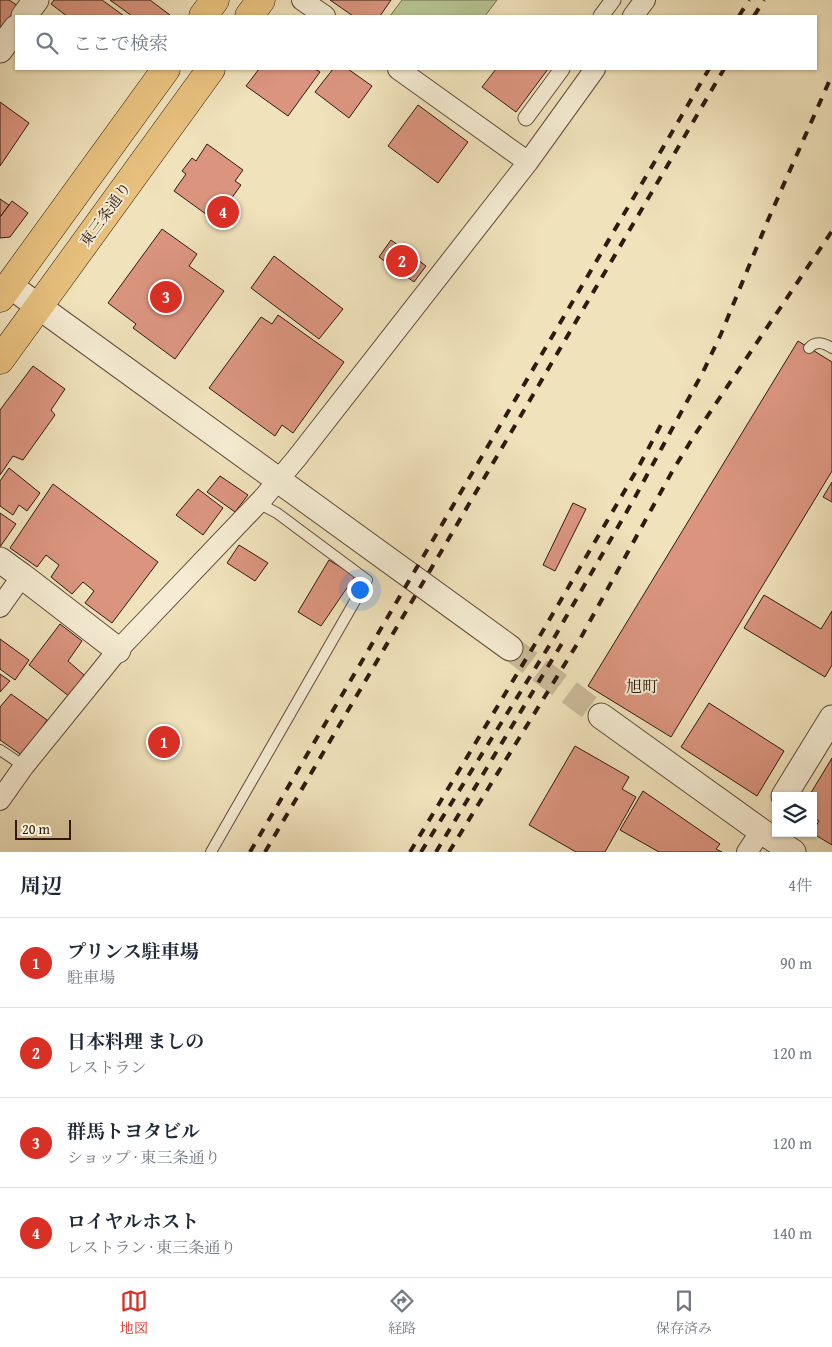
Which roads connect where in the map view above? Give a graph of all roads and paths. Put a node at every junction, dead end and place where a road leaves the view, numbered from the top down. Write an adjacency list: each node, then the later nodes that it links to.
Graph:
1 (36, 0): 7 (street)
2 (215, 0): 8 (highway)
3 (261, 0): 9 (highway)
4 (302, 0): 10 (street)
5 (613, 0): 11 (street)
6 (645, 0): 12 (street)
7 (25, 15)
8 (204, 15)
9 (250, 15)
10 (324, 15)
11 (602, 15)
12 (634, 15)
13 (15, 29): 14 (street)
14 (0, 50)
15 (165, 70): 22 (highway)
16 (210, 70): 23 (highway, 東三条通り)
17 (399, 70): 21 (street)
18 (561, 70): 20 (street)
19 (594, 70): 21 (street)
20 (526, 118)
21 (528, 162): 27 (street)
22 (3, 287): 23 (street)
23 (39, 306): 26 (highway, 東三条通り); 27 (street)
24 (809, 348): 25 (lane)
25 (832, 348)
26 (0, 360)
27 (279, 480): 28 (street); 32 (street)
28 (258, 503): 33 (street); 42 (lane)
29 (0, 560): 30 (street)
30 (22, 576): 31 (street); 33 (street)
31 (0, 608)
32 (510, 648)
33 (118, 650): 37 (street)
34 (601, 716): 41 (street)
35 (832, 718): 38 (street)
36 (0, 750): 37 (lane)
37 (24, 766): 39 (street)
38 (786, 792)
39 (0, 800)
40 (772, 815): 41 (street)
41 (761, 831): 43 (street); 44 (street)
42 (211, 852)
43 (748, 852)
44 (794, 852)

